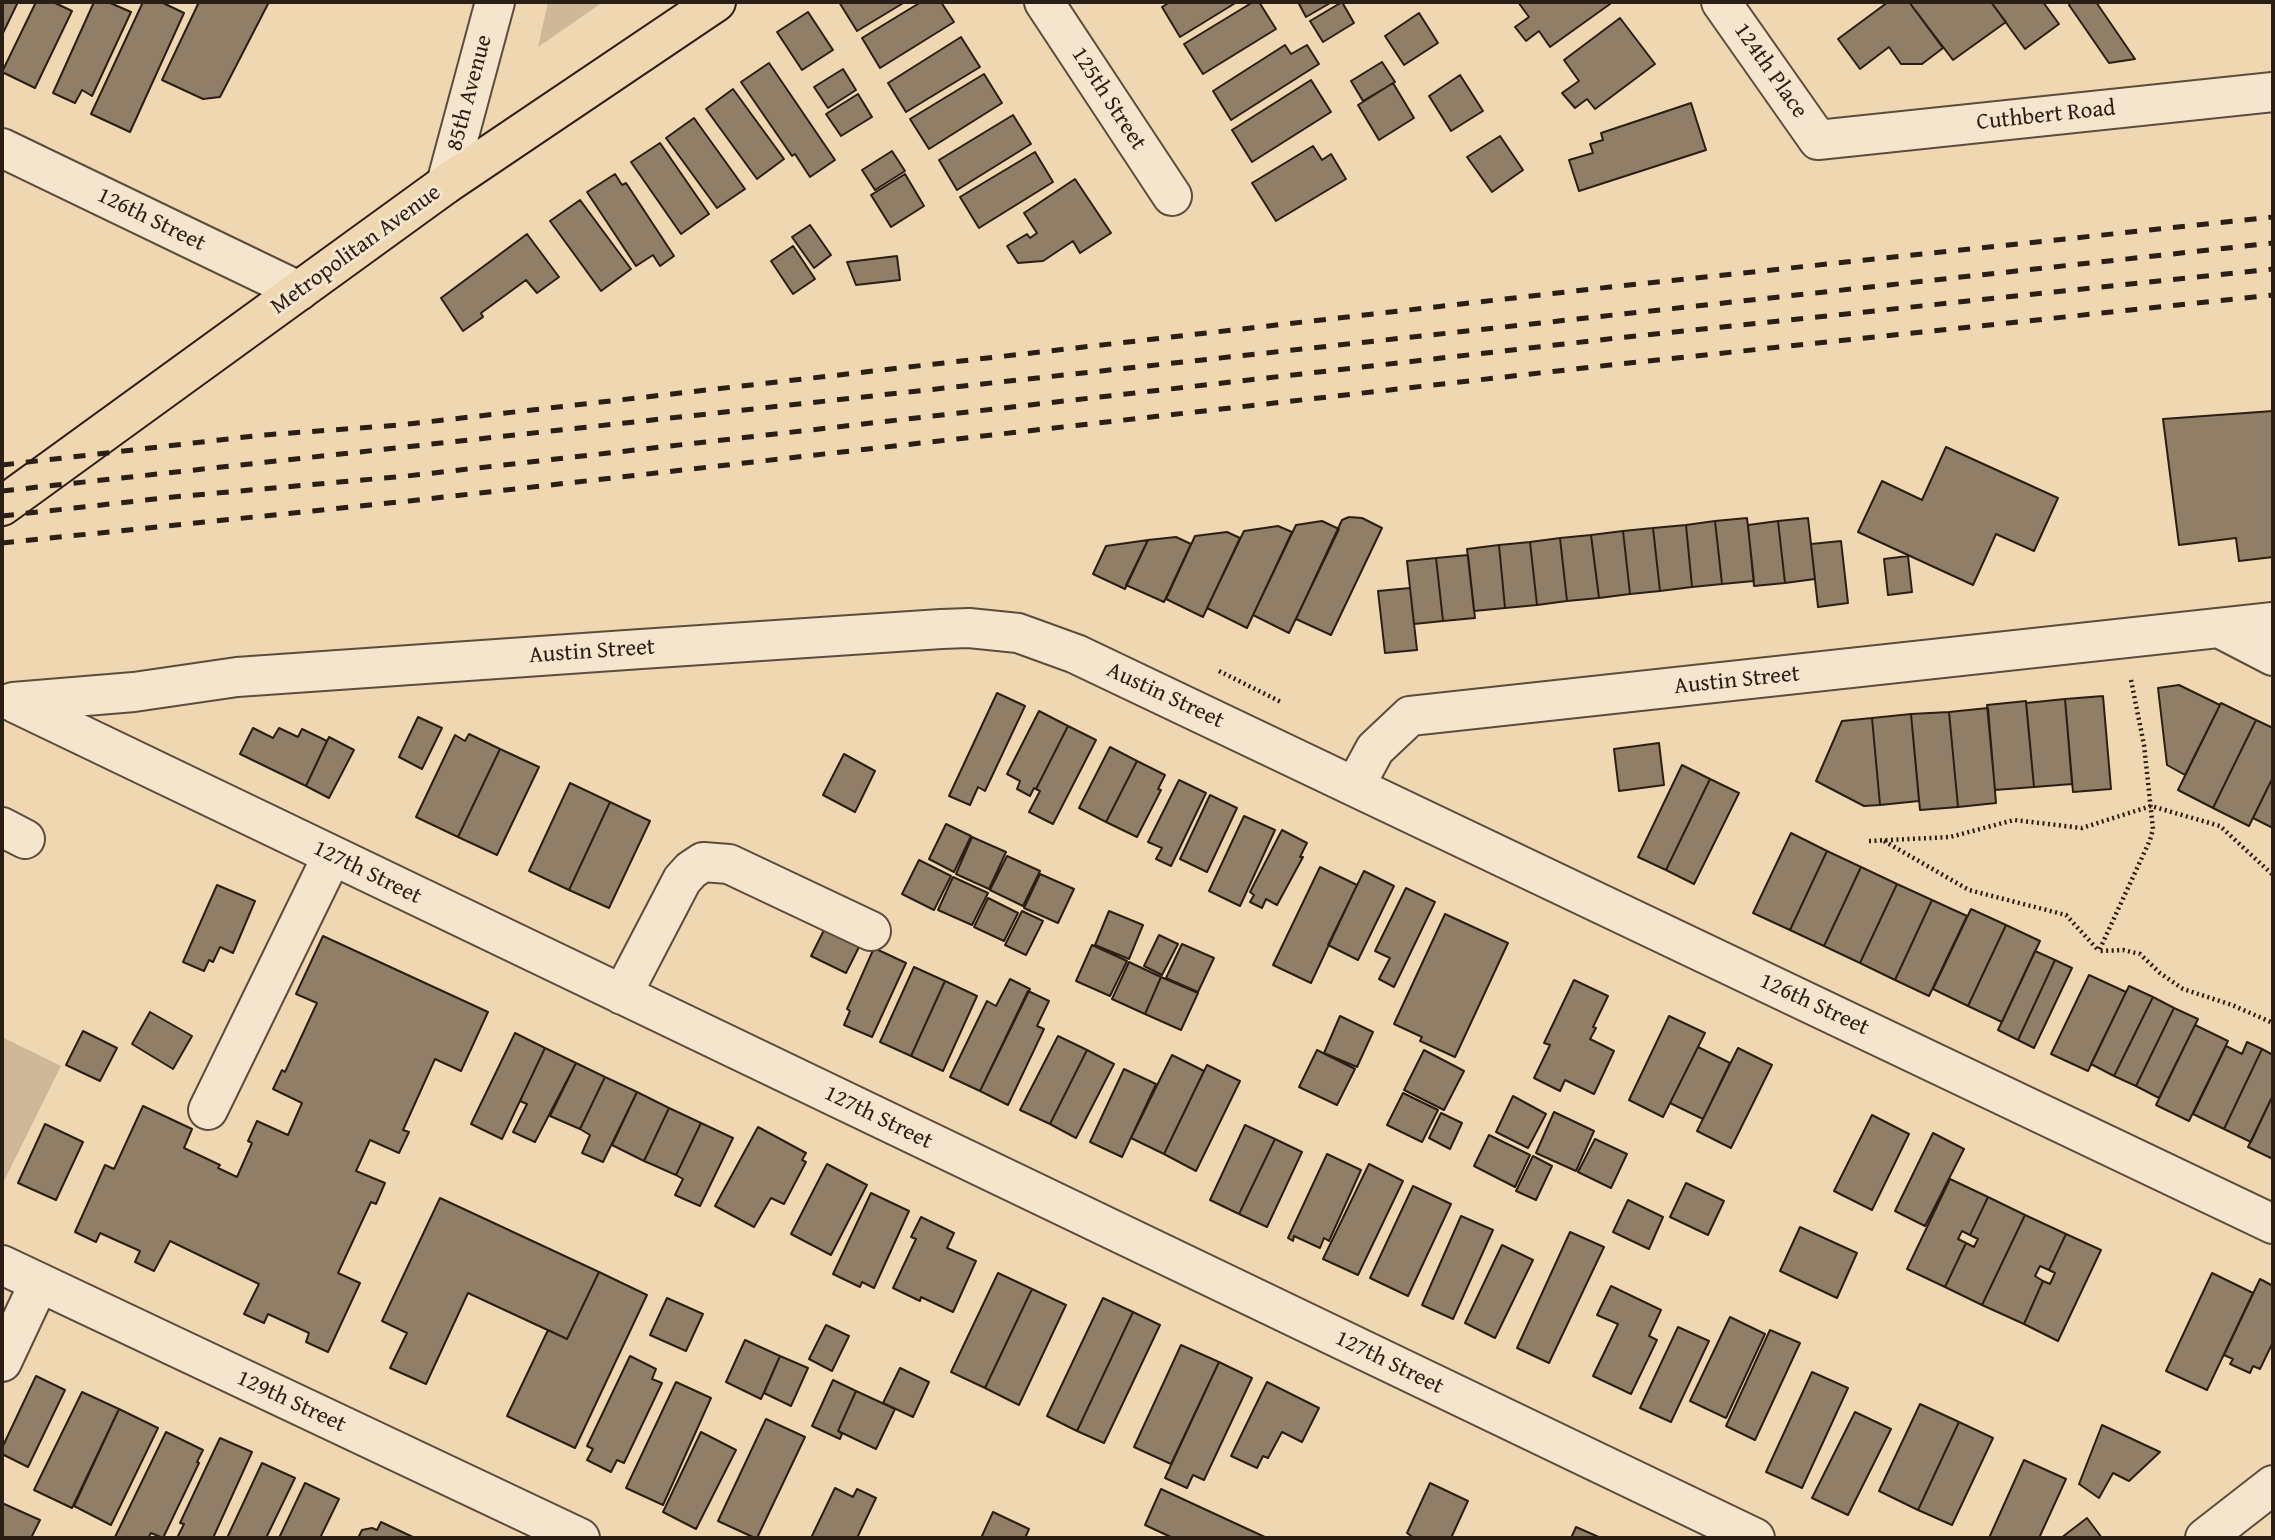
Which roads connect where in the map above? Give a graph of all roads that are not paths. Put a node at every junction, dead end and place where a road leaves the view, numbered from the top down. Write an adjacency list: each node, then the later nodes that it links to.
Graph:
1 (495, 2): 8 (street, 85th Avenue)
2 (716, 2): 8 (main road, Metropolitan Avenue)
3 (1044, 2): 9 (street, 125th Street)
4 (1739, 8): 6 (street, 124th Place)
5 (2273, 92): 6 (street, Cuthbert Road)
6 (1818, 140)
7 (2, 148): 10 (street, 126th Street)
8 (446, 184): 10 (main road, Metropolitan Avenue)
9 (1172, 196)
10 (299, 291): 11 (main road, Metropolitan Avenue)
11 (2, 506)
12 (2273, 622): 13 (street, Austin Street)
13 (2219, 628): 14 (street); 16 (street, Austin Street)
14 (2273, 656)
15 (7, 699): 16 (street, Austin Street); 17 (street, 127th Street)
16 (1355, 786): 21 (street, 126th Street)
17 (332, 856): 19 (street, 127th Street); 20 (street)
18 (871, 931): 19 (street)
19 (622, 995): 27 (street, 127th Street)
20 (208, 1110)
21 (2273, 1224)
22 (2, 1265): 23 (street, 129th Street)
23 (39, 1283): 24 (street); 26 (street, 129th Street)
24 (2, 1362)
25 (2273, 1485): 28 (street)
26 (580, 1538)
27 (1755, 1538)
28 (2205, 1538)

